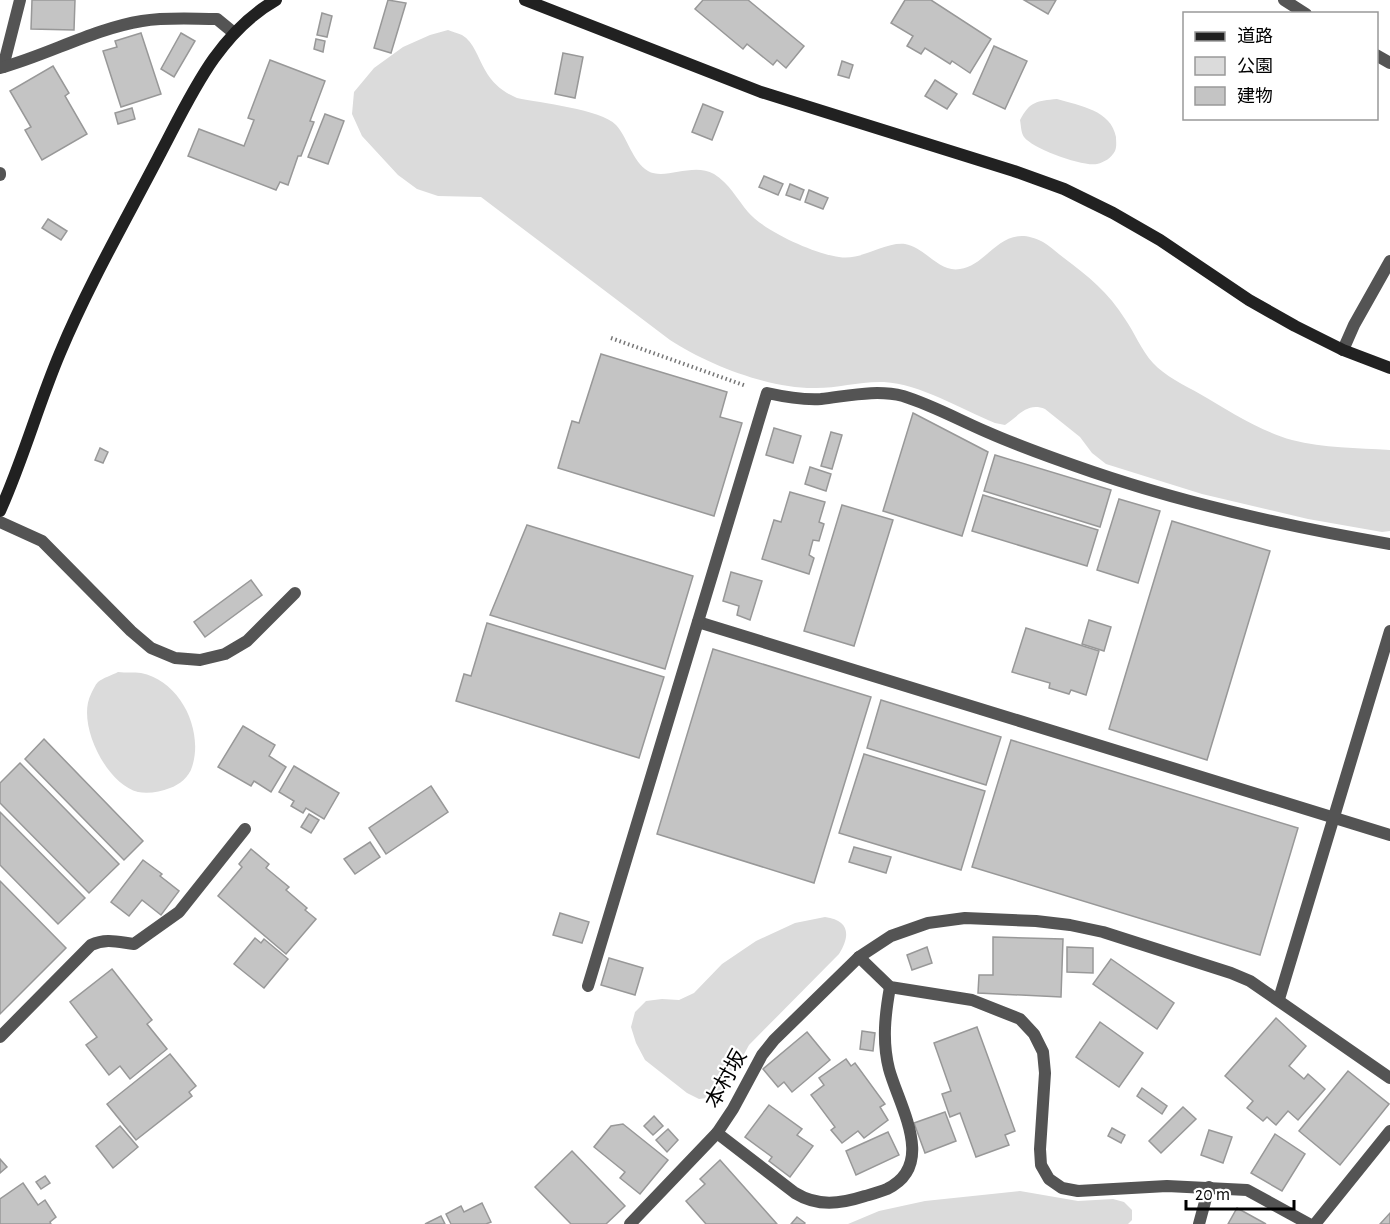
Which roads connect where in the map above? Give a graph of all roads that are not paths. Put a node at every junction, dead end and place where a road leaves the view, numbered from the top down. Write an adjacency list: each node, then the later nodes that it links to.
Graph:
1 (20, 0): 7 (street)
2 (276, 0): 6 (street)
3 (525, 0): 9 (street)
4 (1284, 0): 5 (street)
5 (1297, 3)
6 (234, 33): 7 (street); 11 (street)
7 (2, 67)
8 (1390, 261): 9 (street)
9 (1343, 351): 10 (street)
10 (1390, 368)
11 (0, 511)
12 (0, 522): 14 (street)
13 (1390, 544): 15 (street)
14 (295, 593)
15 (698, 622): 17 (street); 21 (street)
16 (1390, 631): 17 (street)
17 (1334, 817): 19 (street); 23 (street)
18 (245, 829): 24 (street)
19 (1390, 834)
20 (859, 957): 22 (street); 23 (street, 本村坂); 27 (street, 本村坂)
21 (588, 986)
22 (890, 987): 27 (street); 28 (street)
23 (1278, 999): 25 (street, 本村坂)
24 (0, 1037)
25 (1390, 1078)
26 (1390, 1131): 32 (street)
27 (717, 1133): 29 (street, 本村坂)
28 (1209, 1187): 30 (street); 31 (street)
29 (630, 1224)
30 (1199, 1224)
31 (1309, 1224)
32 (1315, 1224)

